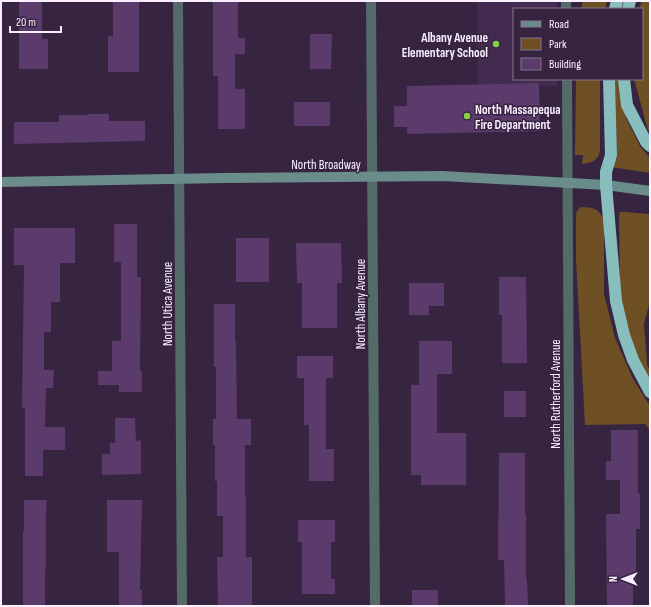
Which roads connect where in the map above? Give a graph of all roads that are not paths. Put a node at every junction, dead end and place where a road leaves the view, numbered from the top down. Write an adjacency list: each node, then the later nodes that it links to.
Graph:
1 (178, 1): 8 (street, North Utica Avenue)
2 (371, 1): 7 (street, North Albany Avenue)
3 (566, 80): 10 (street, North Rutherford Avenue)
4 (609, 80): 11 (highway)
5 (624, 80): 6 (highway)
6 (650, 146)
7 (372, 177): 8 (main road, North Broadway); 10 (main road, North Broadway); 15 (street, North Albany Avenue)
8 (179, 179): 9 (main road, North Broadway); 14 (street, North Utica Avenue)
9 (1, 182)
10 (567, 183): 11 (main road, North Broadway); 16 (street, North Rutherford Avenue)
11 (606, 185): 12 (main road, North Broadway); 13 (highway)
12 (650, 191)
13 (650, 392)
14 (182, 606)
15 (375, 606)
16 (570, 606)

